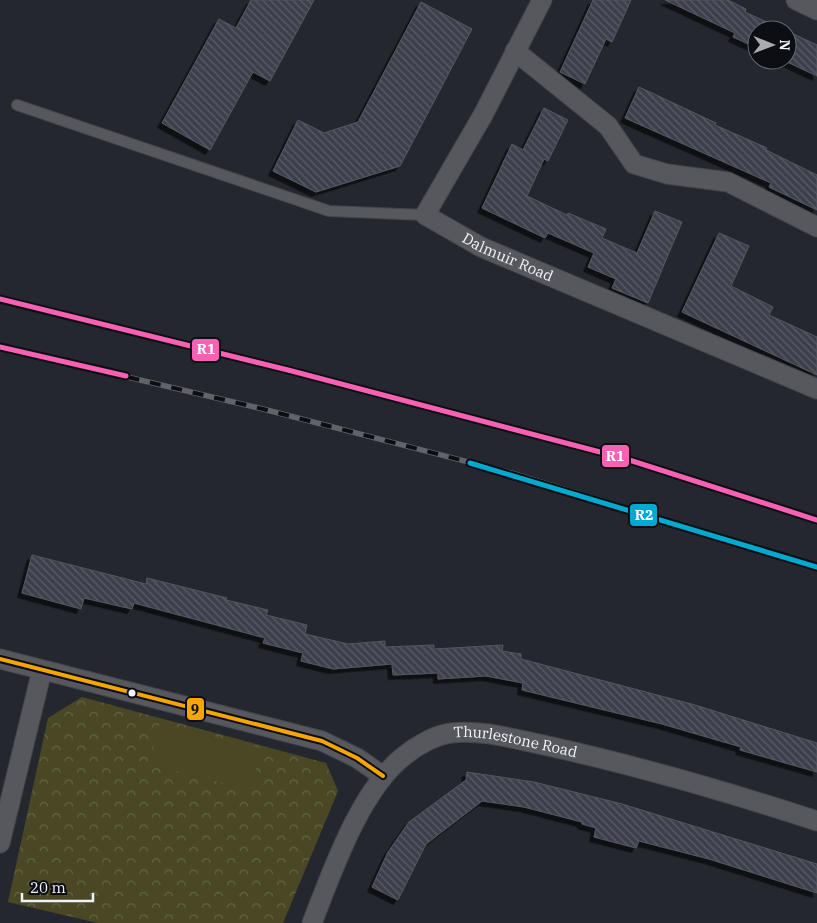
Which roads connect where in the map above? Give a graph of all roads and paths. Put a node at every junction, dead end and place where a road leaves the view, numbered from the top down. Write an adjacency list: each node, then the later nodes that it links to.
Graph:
1 (542, 0): 4 (street)
2 (796, 0): 3 (street)
3 (817, 10)
4 (515, 51): 6 (street); 7 (street)
5 (17, 105): 6 (lane)
6 (425, 215): 8 (street, Dalmuir Road)
7 (817, 227)
8 (817, 389)
9 (0, 659): 10 (street)
10 (42, 670): 11 (street); 13 (street)
11 (383, 776): 12 (street, Thurlestone Road); 14 (street, Thurlestone Road)
12 (817, 822)
13 (0, 843)
14 (312, 923)

